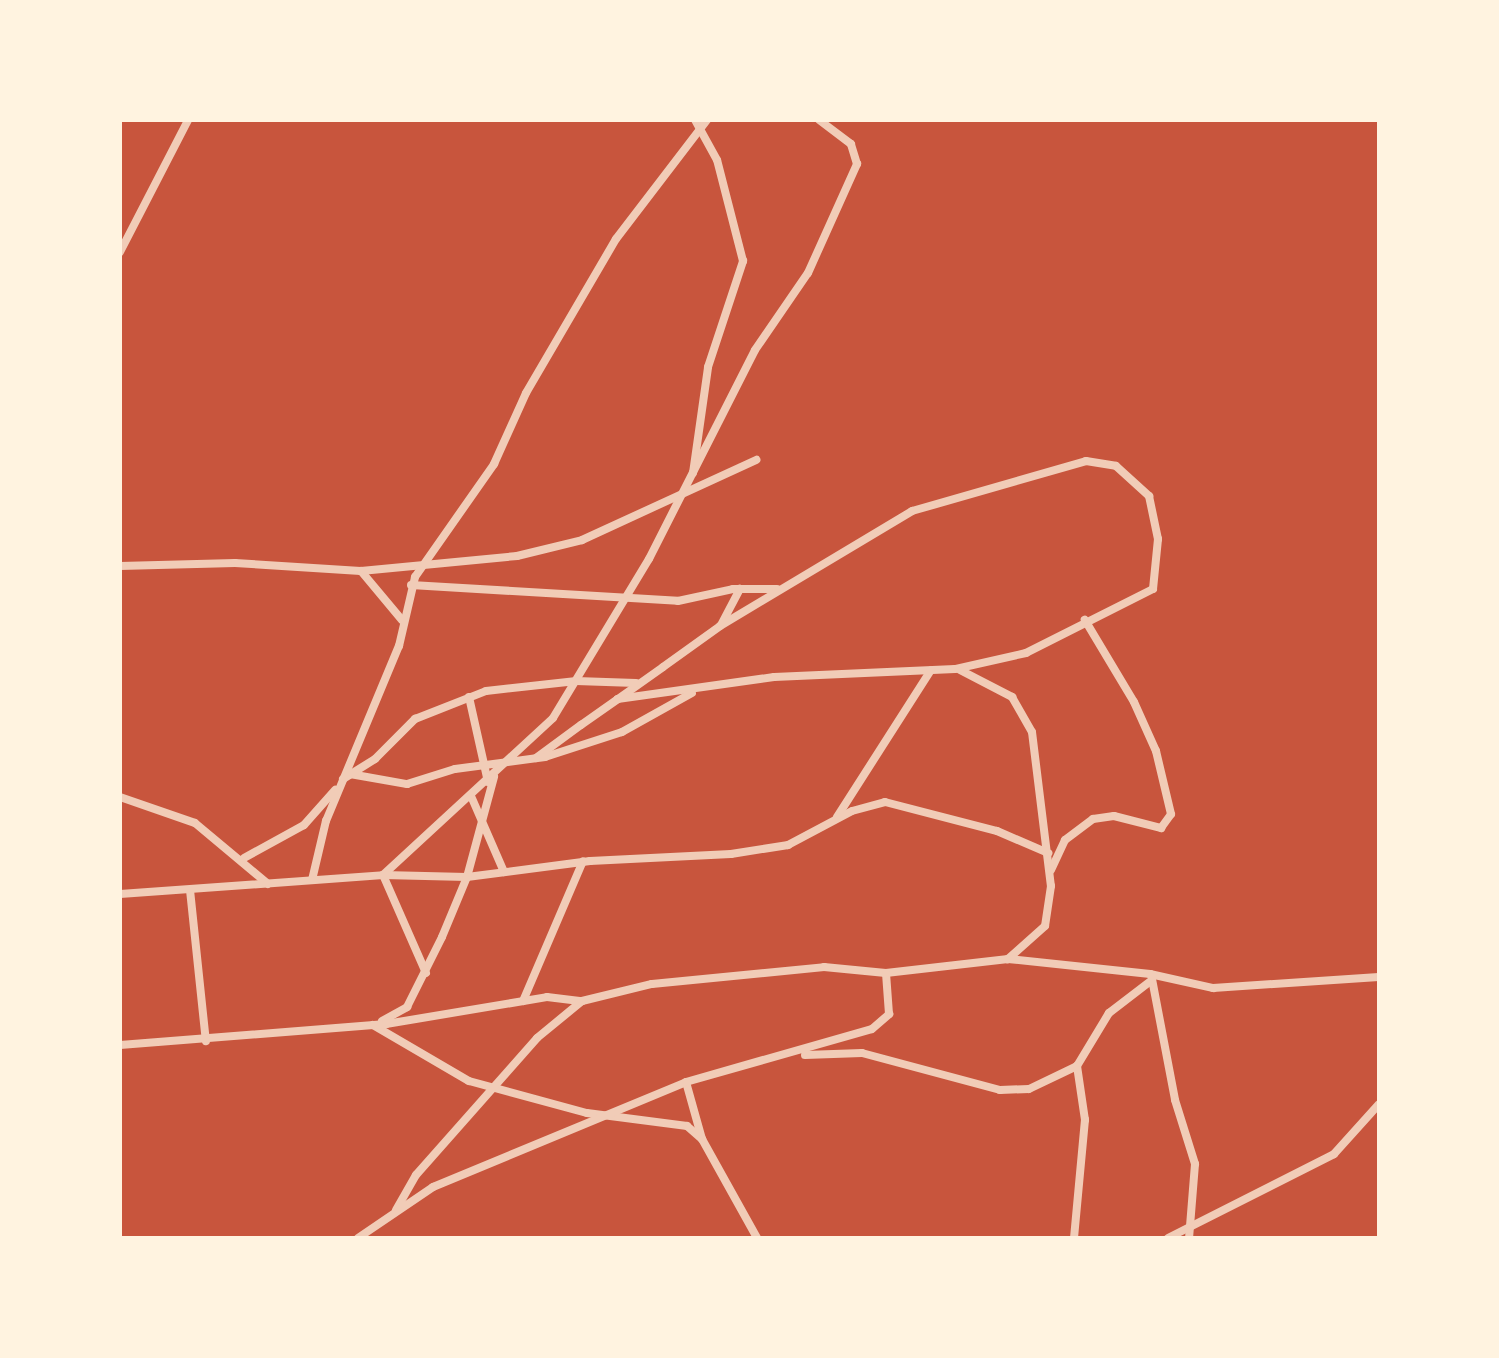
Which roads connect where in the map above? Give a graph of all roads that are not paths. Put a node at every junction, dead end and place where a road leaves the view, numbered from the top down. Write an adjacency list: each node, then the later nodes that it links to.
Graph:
1 (188, 120): 4 (street)
2 (820, 120): 6 (street)
3 (701, 123): 6 (street); 9 (street)
4 (120, 252)
5 (756, 460): 7 (street)
6 (693, 478): 7 (street)
7 (687, 492): 9 (street); 14 (street)
8 (120, 566): 10 (street)
9 (422, 566): 10 (street); 11 (street)
10 (362, 571): 15 (street)
11 (411, 585): 14 (street); 15 (street)
12 (740, 589): 13 (street); 14 (street); 17 (street)
13 (778, 589): 16 (street); 17 (street)
14 (625, 598): 20 (street)
15 (402, 620): 28 (street)
16 (1085, 620): 18 (street); 37 (street)
17 (720, 626): 21 (street)
18 (955, 669): 19 (street); 34 (street)
19 (930, 670): 22 (street); 32 (street)
20 (576, 681): 21 (street); 23 (street); 26 (street)
21 (642, 682): 24 (street)
22 (696, 690): 24 (street); 25 (street)
23 (469, 697): 27 (street); 28 (street)
24 (618, 698): 25 (street)
25 (536, 758): 26 (street)
26 (510, 762): 27 (street); 29 (street)
27 (486, 765): 28 (street); 29 (street)
28 (346, 777): 35 (street); 41 (street)
29 (491, 779): 30 (street); 33 (street)
30 (471, 796): 33 (street); 39 (street)
31 (120, 797): 35 (street)
32 (834, 820): 34 (street); 36 (street)
33 (484, 822): 38 (street); 40 (street)
34 (1048, 853): 37 (street)
35 (244, 858): 42 (street)
36 (583, 862): 38 (street); 50 (street)
37 (1050, 870): 45 (street)
38 (504, 872): 40 (street)
39 (383, 874): 40 (street); 41 (street); 46 (street)
40 (467, 877): 46 (street)
41 (312, 880): 42 (street)
42 (268, 884): 43 (street)
43 (190, 890): 44 (street); 53 (street)
44 (120, 894)
45 (1008, 958): 47 (street); 48 (street)
46 (426, 973): 52 (street)
47 (886, 973): 51 (street); 55 (street)
48 (1151, 977): 49 (street); 56 (street); 63 (street)
49 (1379, 977)
50 (523, 1001): 51 (street); 52 (street)
51 (582, 1002): 58 (street)
52 (373, 1025): 53 (street); 58 (street)
53 (206, 1041): 54 (street)
54 (120, 1045)
55 (795, 1055): 56 (street); 57 (street)
56 (1077, 1066): 66 (street)
57 (686, 1082): 60 (street); 61 (street)
58 (494, 1089): 60 (street); 62 (street)
59 (1379, 1104): 63 (street)
60 (610, 1114): 61 (street); 62 (street)
61 (702, 1140): 65 (street)
62 (396, 1210): 64 (street)
63 (1192, 1222): 67 (street); 68 (street)
64 (358, 1238)
65 (757, 1238)
66 (1074, 1238)
67 (1168, 1238)
68 (1188, 1238)

